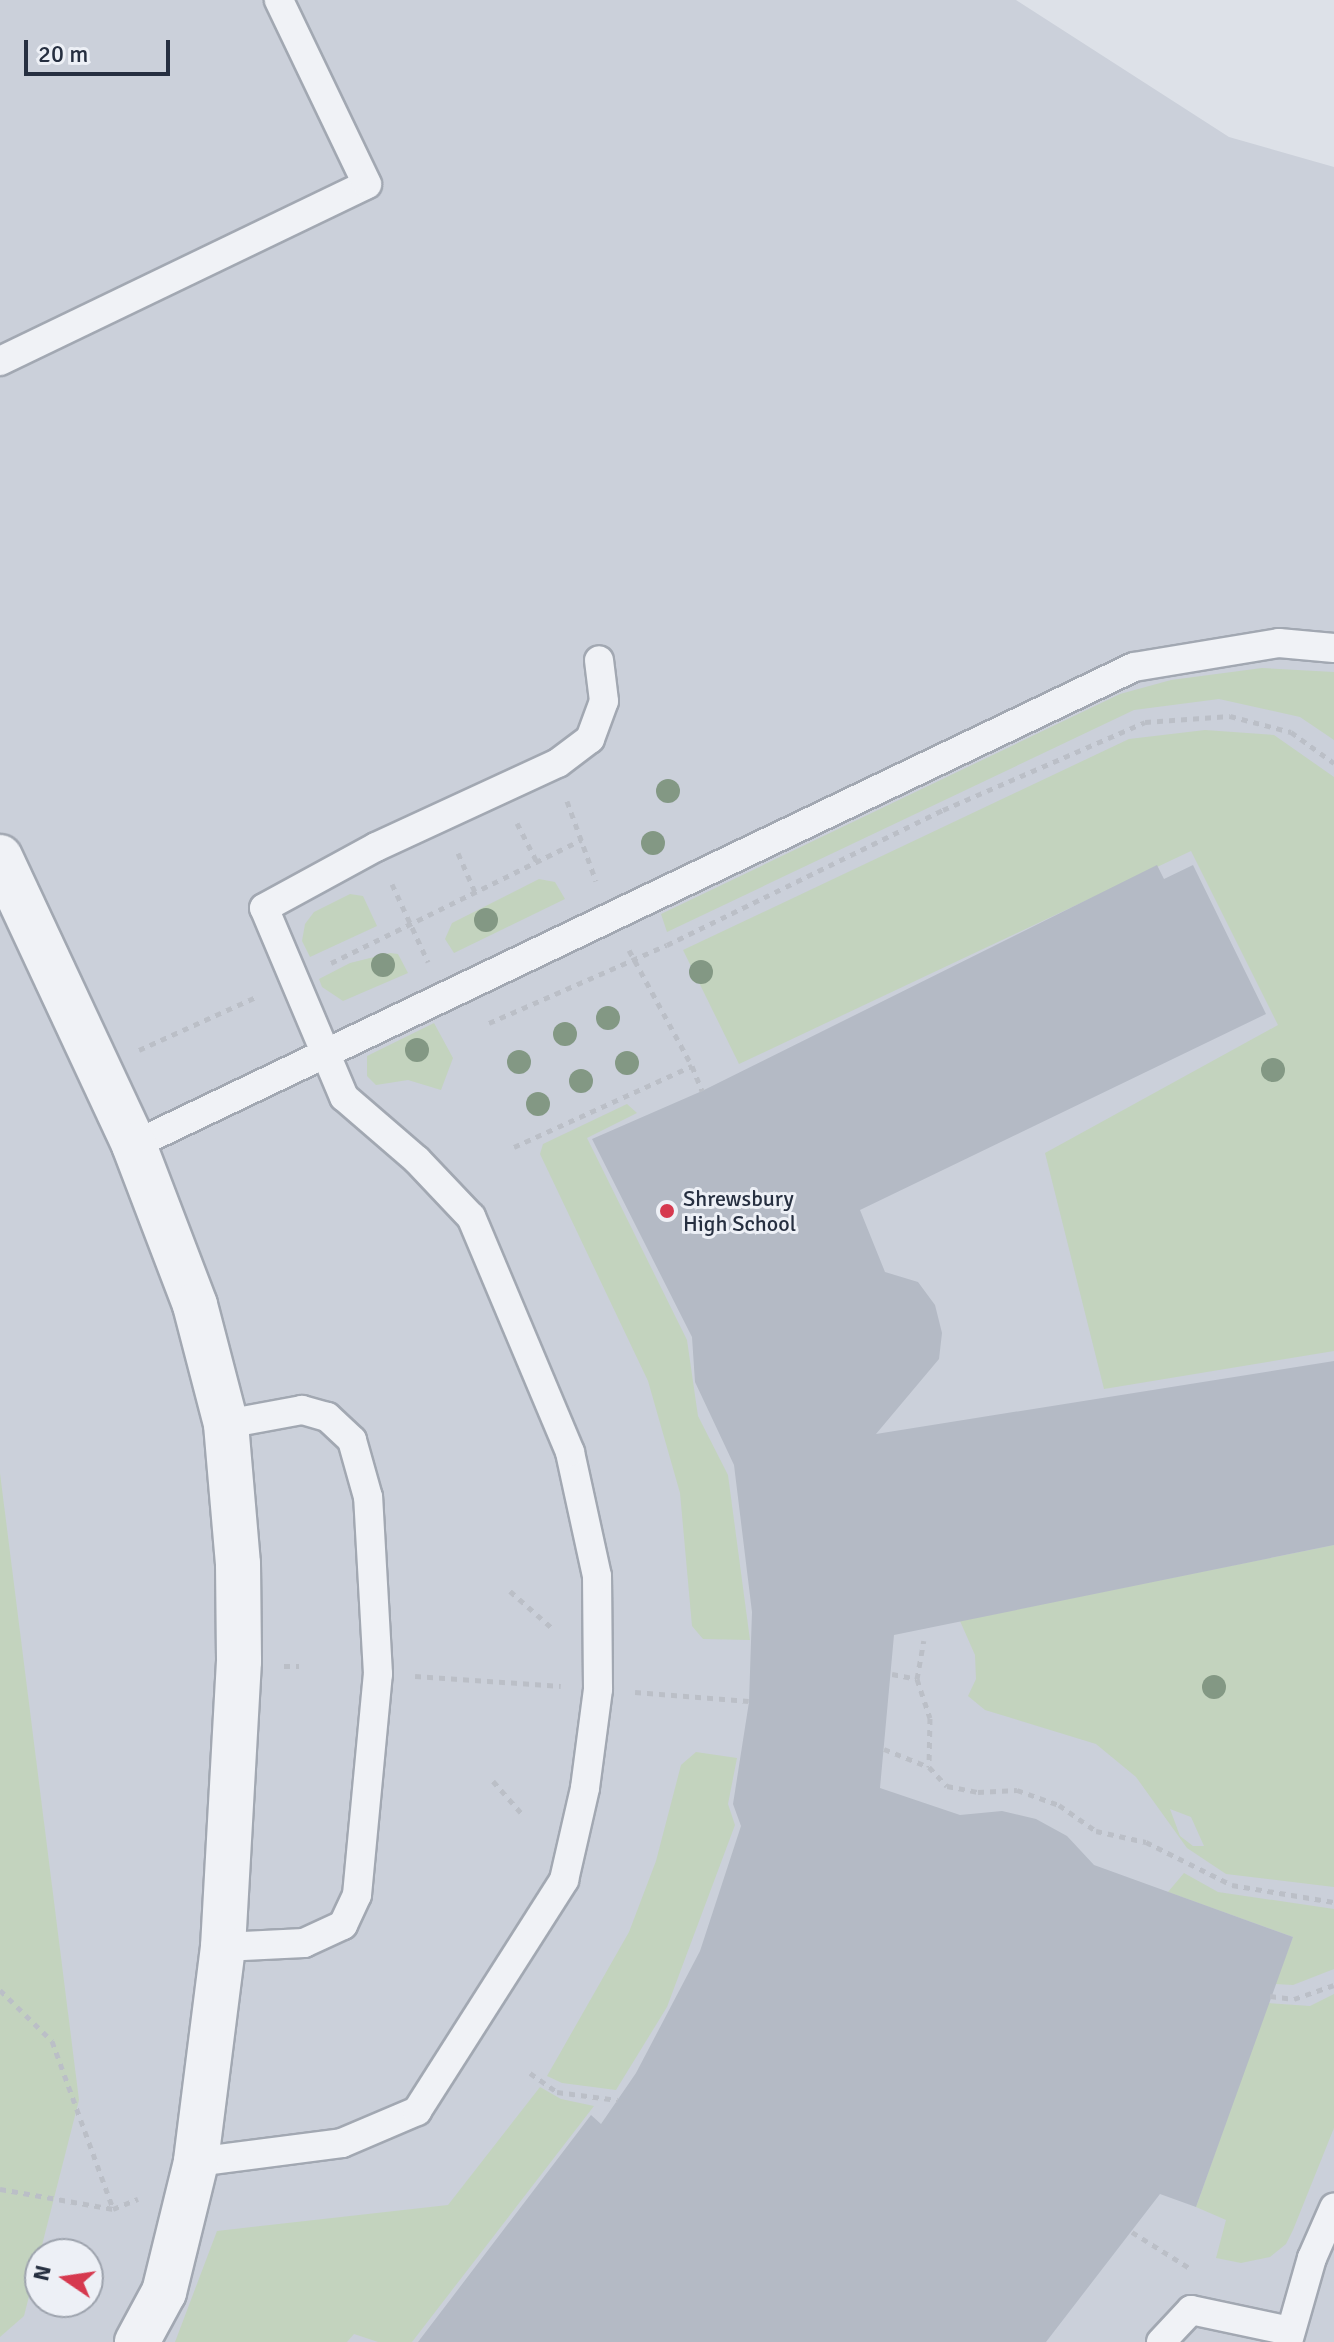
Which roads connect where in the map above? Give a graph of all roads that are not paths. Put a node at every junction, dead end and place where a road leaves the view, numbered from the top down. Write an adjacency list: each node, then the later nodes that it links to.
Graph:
1 (279, 0): 2 (lane)
2 (0, 361)
3 (1334, 648): 6 (lane)
4 (599, 660): 6 (lane)
5 (0, 857): 7 (street)
6 (323, 1055): 7 (lane); 10 (lane)
7 (134, 1145): 8 (street)
8 (226, 1424): 9 (street); 9 (lane)
9 (223, 1947): 10 (street)
10 (196, 2162): 13 (street)
11 (1334, 2208): 12 (lane)
12 (1289, 2337): 14 (lane)
13 (137, 2342)
14 (1161, 2342)

